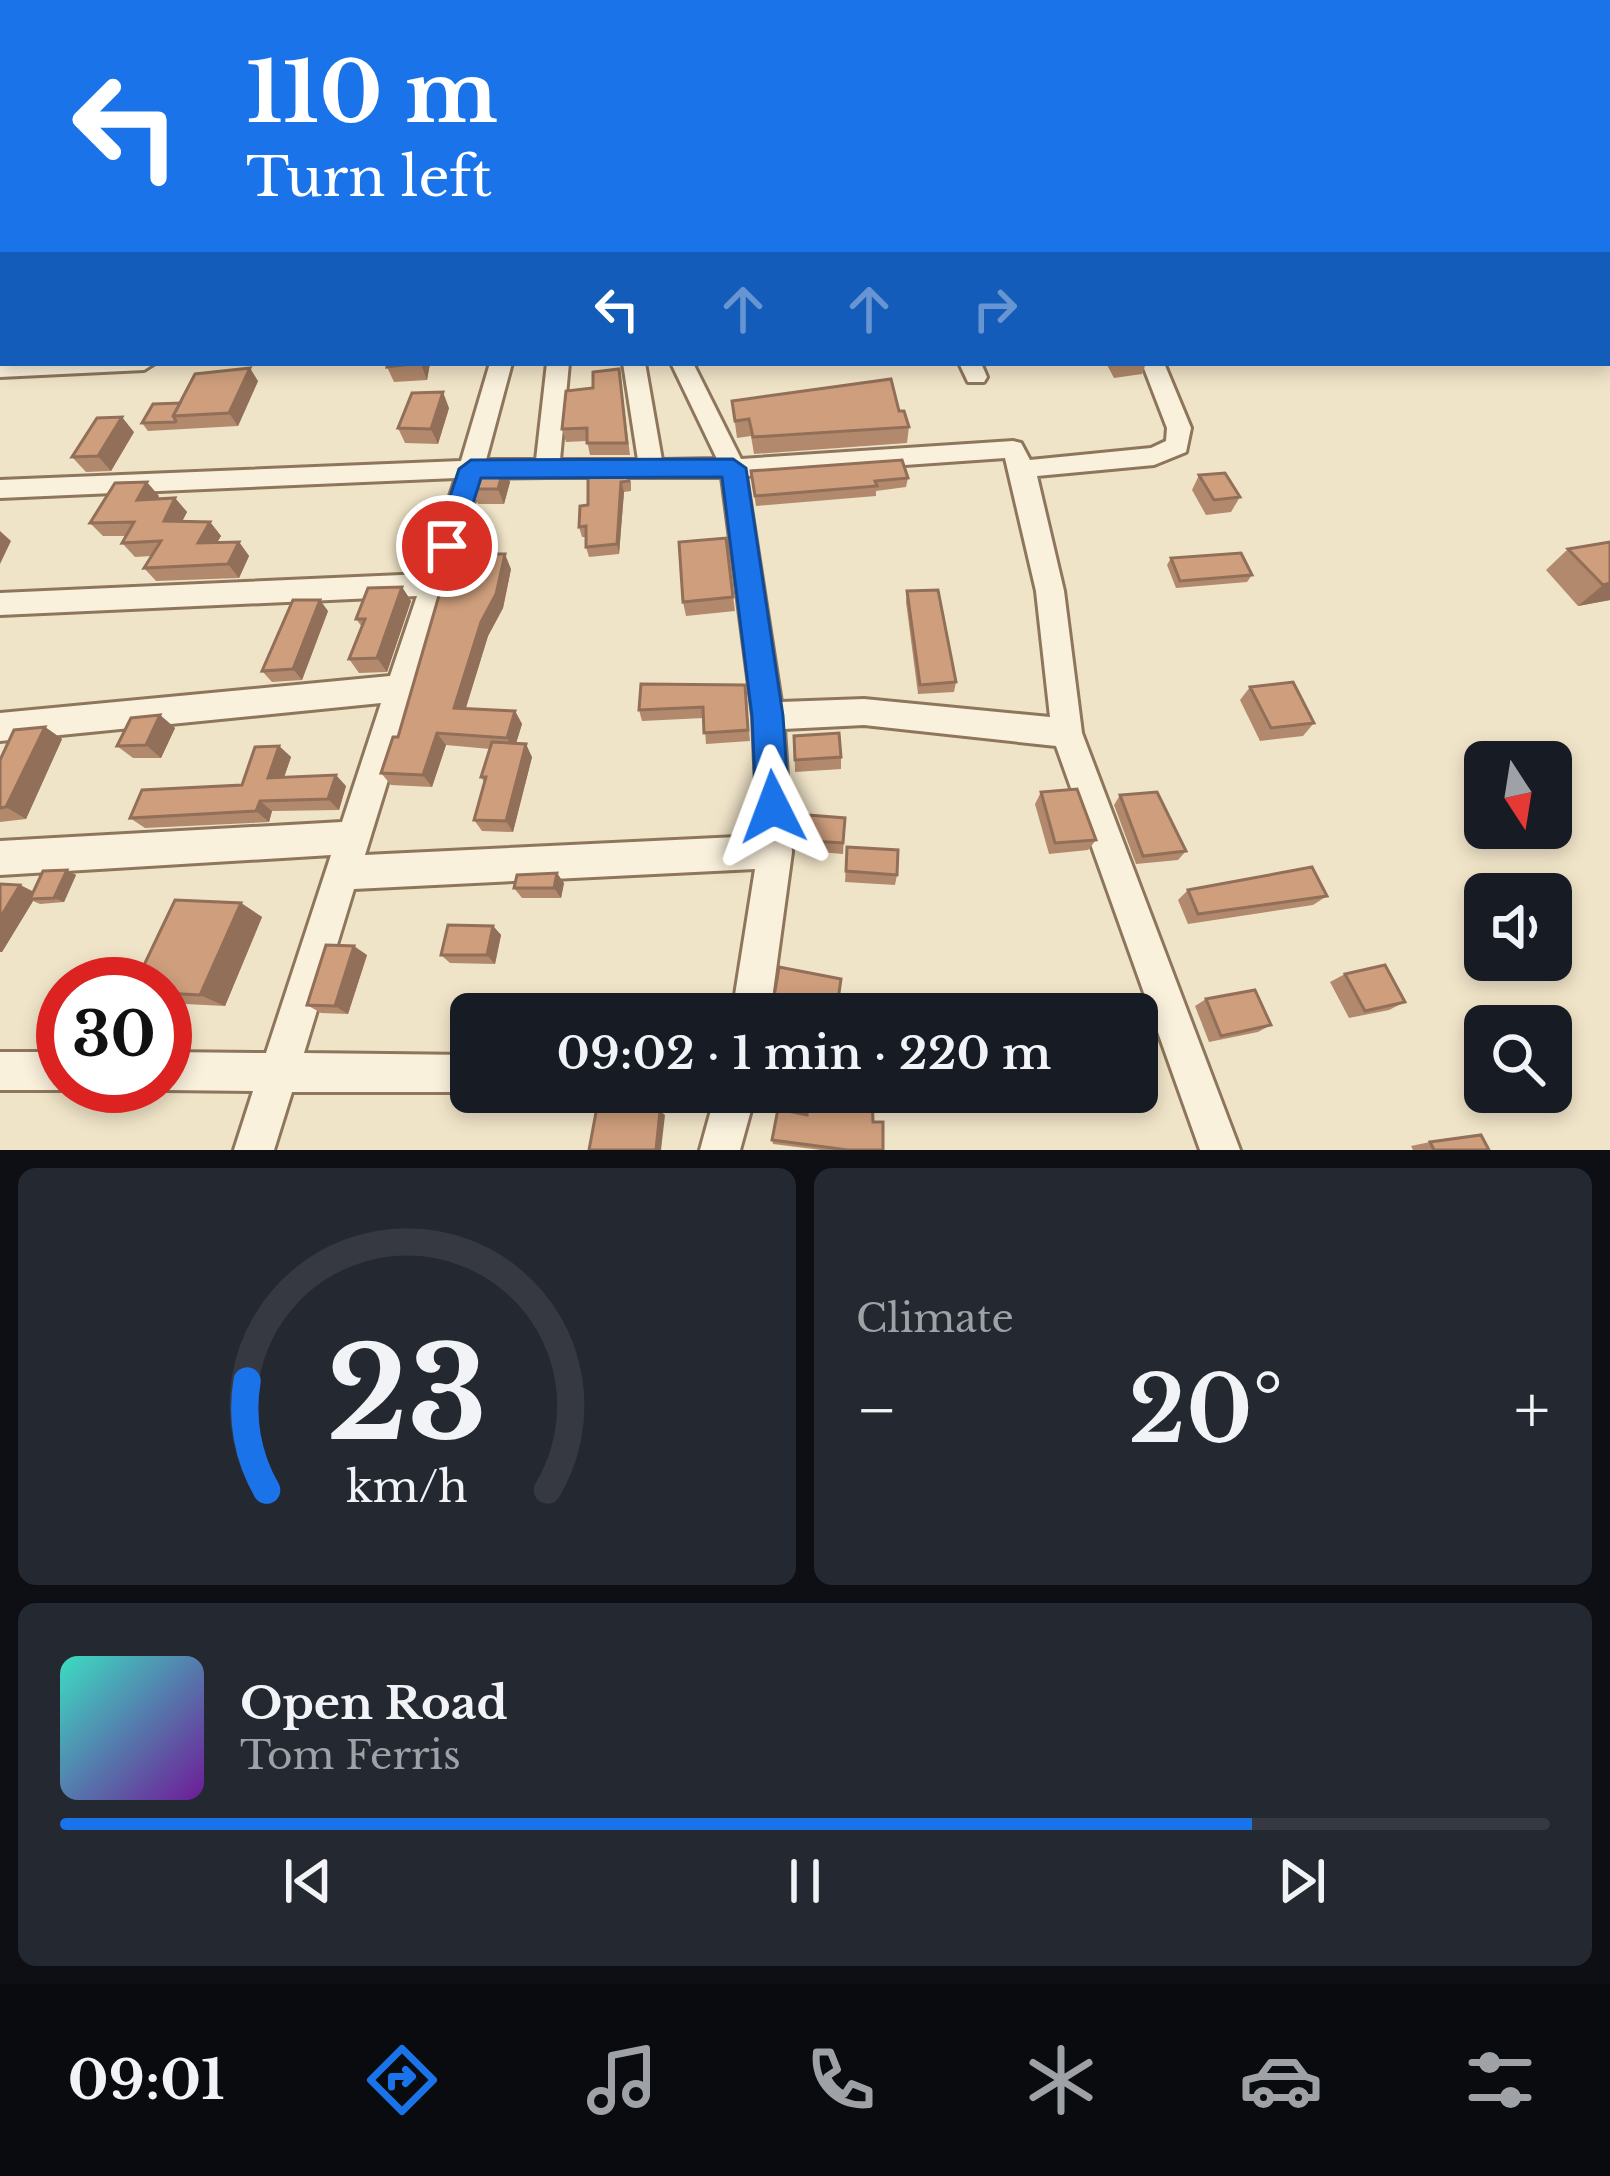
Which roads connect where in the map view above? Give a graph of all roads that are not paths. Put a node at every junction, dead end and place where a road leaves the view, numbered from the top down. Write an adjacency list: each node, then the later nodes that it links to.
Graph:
1 (82, 366): 7 (street)
2 (500, 366): 10 (street)
3 (559, 366): 11 (street)
4 (634, 366): 8 (street)
5 (683, 366): 9 (street)
6 (1154, 366): 12 (street)
7 (0, 370)
8 (651, 468): 9 (street); 11 (street)
9 (733, 468): 12 (street); 17 (street)
10 (471, 469): 11 (street); 13 (street); 14 (street)
11 (547, 469)
12 (1023, 469): 19 (street)
13 (0, 489)
14 (435, 584): 15 (street); 16 (street)
15 (0, 604)
16 (403, 688): 18 (street); 20 (street)
17 (768, 716): 19 (street); 21 (street)
18 (0, 727)
19 (1067, 733): 33 (street)
20 (356, 837): 22 (street); 23 (street)
21 (775, 852): 23 (street); 24 (street)
22 (0, 858)
23 (344, 873): 26 (street)
24 (754, 993)
25 (192, 1070): 26 (street)
26 (283, 1070): 29 (street); 31 (street)
27 (0, 1071): 28 (street)
28 (36, 1071)
29 (450, 1074)
30 (730, 1113): 32 (street)
31 (254, 1150)
32 (720, 1150)
33 (1220, 1150)

